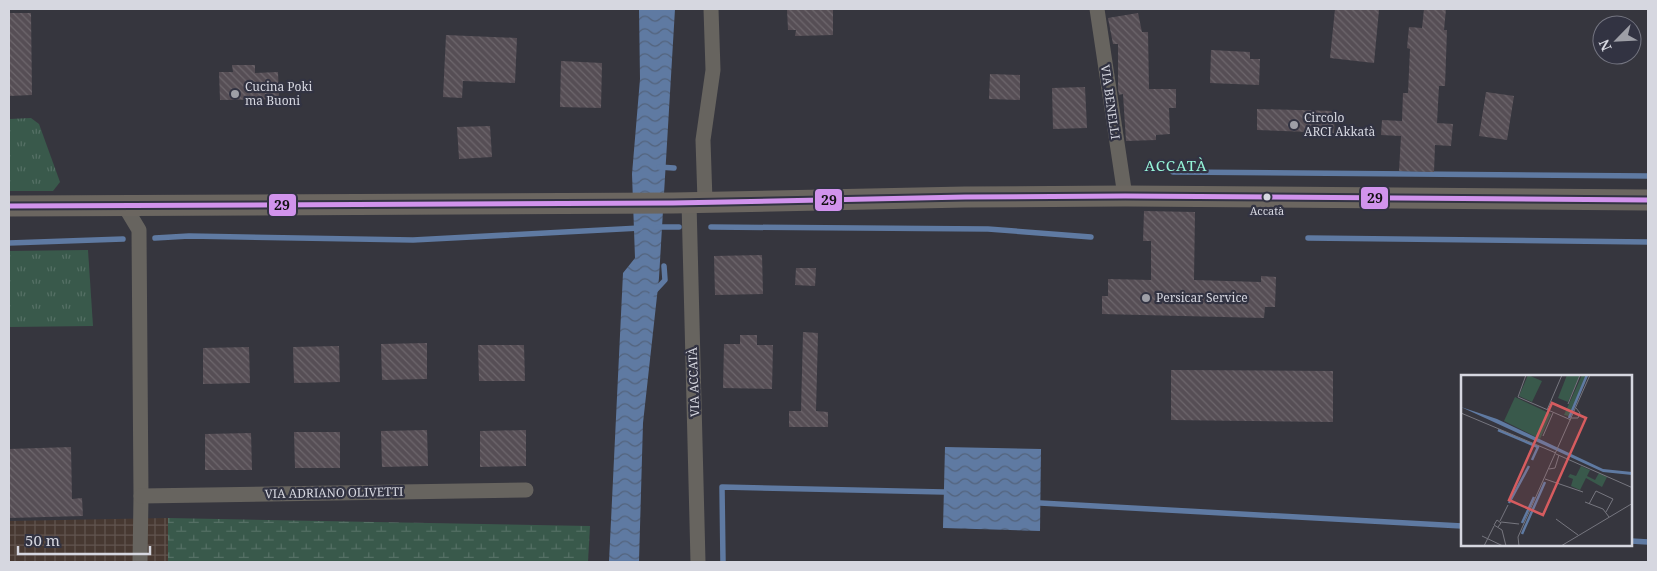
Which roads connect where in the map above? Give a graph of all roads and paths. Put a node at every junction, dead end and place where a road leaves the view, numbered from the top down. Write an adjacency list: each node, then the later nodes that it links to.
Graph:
1 (711, 9): 5 (street, VIA ACCATÀ)
2 (1097, 9): 3 (street, VIA BENELLI)
3 (1124, 196): 4 (main road); 5 (main road)
4 (1648, 200)
5 (689, 202): 6 (main road); 11 (street, VIA ACCATÀ)
6 (124, 205): 7 (main road); 9 (street)
7 (9, 206)
8 (526, 490): 9 (street, VIA ADRIANO OLIVETTI)
9 (141, 496): 10 (street)
10 (140, 562)
11 (698, 562)

